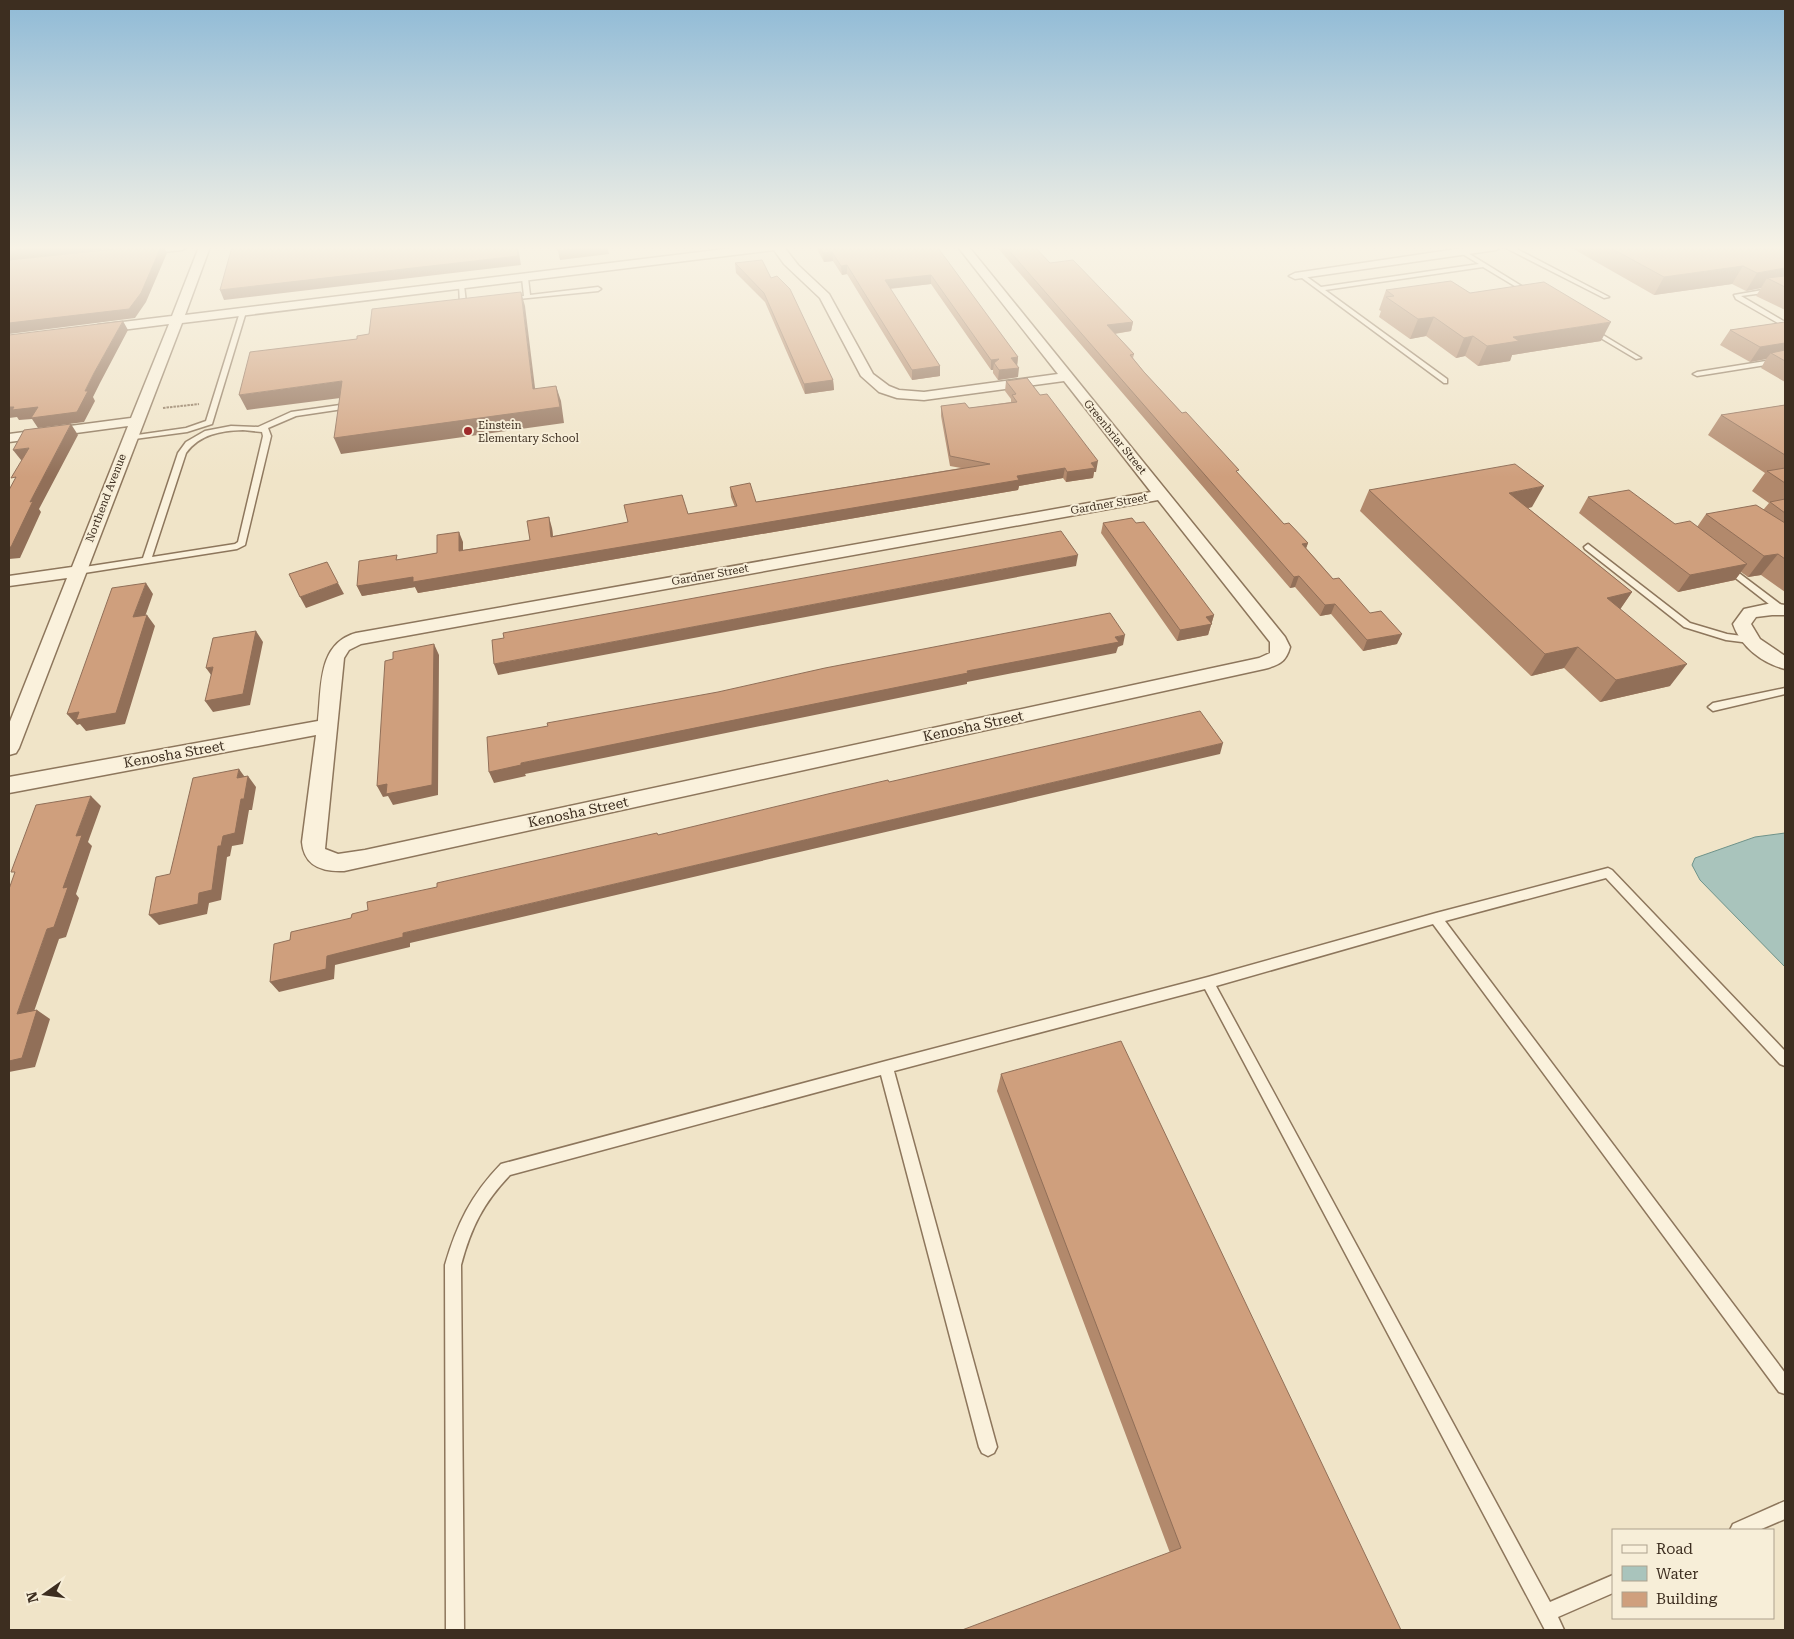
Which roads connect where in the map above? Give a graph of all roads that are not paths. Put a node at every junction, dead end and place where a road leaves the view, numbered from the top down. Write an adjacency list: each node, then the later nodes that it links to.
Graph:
1 (145, 323): 8 (street)
2 (175, 323): 15 (street, Northend Avenue)
3 (239, 323): 18 (lane)
4 (839, 323): 12 (street)
5 (1024, 323): 12 (street, Greenbriar Street)
6 (1366, 323): 13 (lane)
7 (1588, 328): 9 (lane)
8 (88, 330)
9 (1638, 358)
10 (1785, 360): 11 (lane)
11 (1696, 374)
12 (1067, 377): 19 (street, Greenbriar Street)
13 (1444, 381)
14 (340, 407): 16 (lane)
15 (137, 421): 17 (street); 18 (street, Northend Avenue)
16 (260, 429): 22 (lane); 22 (lane)
17 (9, 438)
18 (130, 438): 23 (street, Northend Avenue)
19 (1161, 495): 27 (street, Greenbriar Street); 31 (street, Gardner Street)
20 (1588, 547): 26 (lane)
21 (1716, 559): 25 (lane)
22 (147, 560): 23 (lane)
23 (78, 570): 24 (street); 32 (street, Northend Avenue)
24 (9, 581)
25 (1783, 610): 26 (street)
26 (1750, 640): 28 (street)
27 (1281, 652): 31 (street, Kenosha Street)
28 (1785, 663)
29 (1785, 690): 30 (lane)
30 (1713, 707)
31 (327, 726): 33 (street, Kenosha Street)
32 (9, 748)
33 (9, 785)
34 (1436, 918): 35 (lane); 36 (lane); 38 (lane)
35 (1208, 983): 37 (lane); 43 (lane)
36 (1785, 1060)
37 (886, 1067): 39 (lane); 44 (lane)
38 (1785, 1386)
39 (988, 1447)
40 (1785, 1510): 41 (lane)
41 (1741, 1529)
42 (1612, 1584): 43 (lane)
43 (1546, 1613): 45 (lane)
44 (454, 1630)
45 (1555, 1630)

